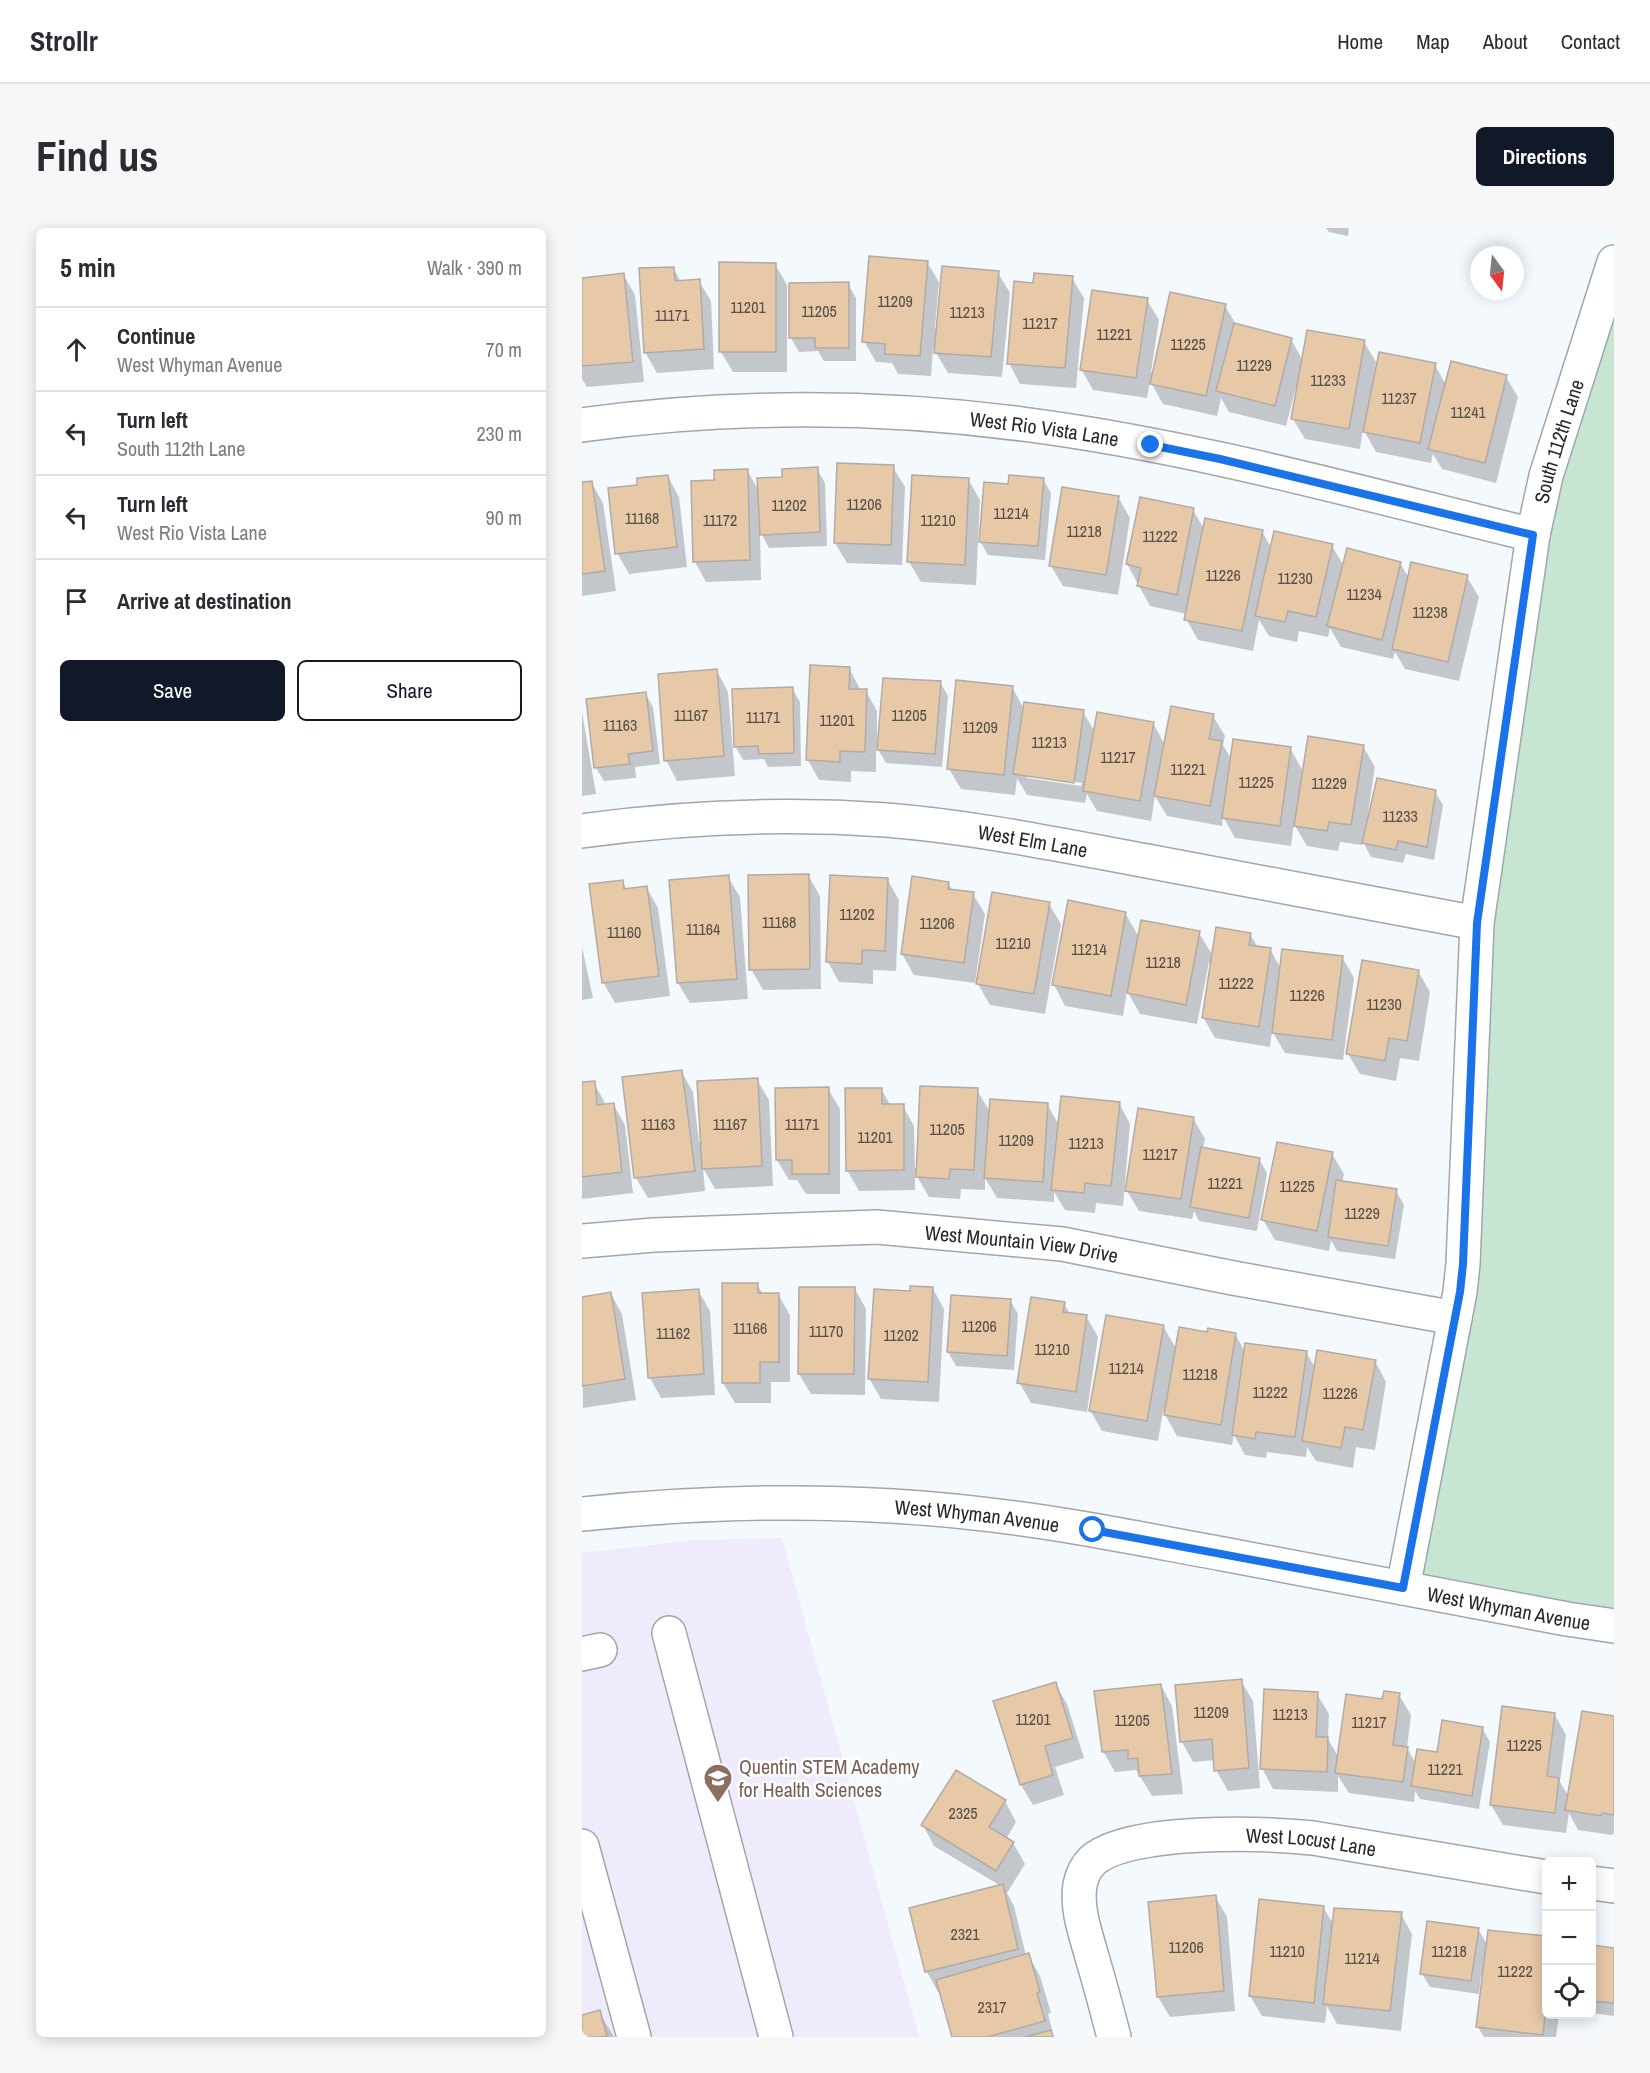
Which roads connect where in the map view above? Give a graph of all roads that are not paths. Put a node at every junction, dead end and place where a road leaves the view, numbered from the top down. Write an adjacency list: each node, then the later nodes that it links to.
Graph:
1 (1614, 262): 3 (street, South 112th Lane)
2 (582, 425): 3 (street, West Rio Vista Lane)
3 (1533, 535): 5 (street, South 112th Lane)
4 (582, 831): 5 (street, West Elm Lane)
5 (1477, 923): 7 (street, South 112th Lane)
6 (582, 1241): 7 (street, West Mountain View Drive)
7 (1455, 1318): 9 (street, South 112th Lane)
8 (582, 1514): 9 (street, West Whyman Avenue)
9 (1403, 1588): 10 (street, West Whyman Avenue)
10 (1614, 1626)
11 (669, 1633): 17 (street)
12 (582, 1846): 16 (street)
13 (1542, 1876): 18 (street, West Locust Lane)
14 (1596, 1884): 15 (street)
15 (1614, 1886)
16 (634, 2037)
17 (776, 2037)
18 (1114, 2037)

